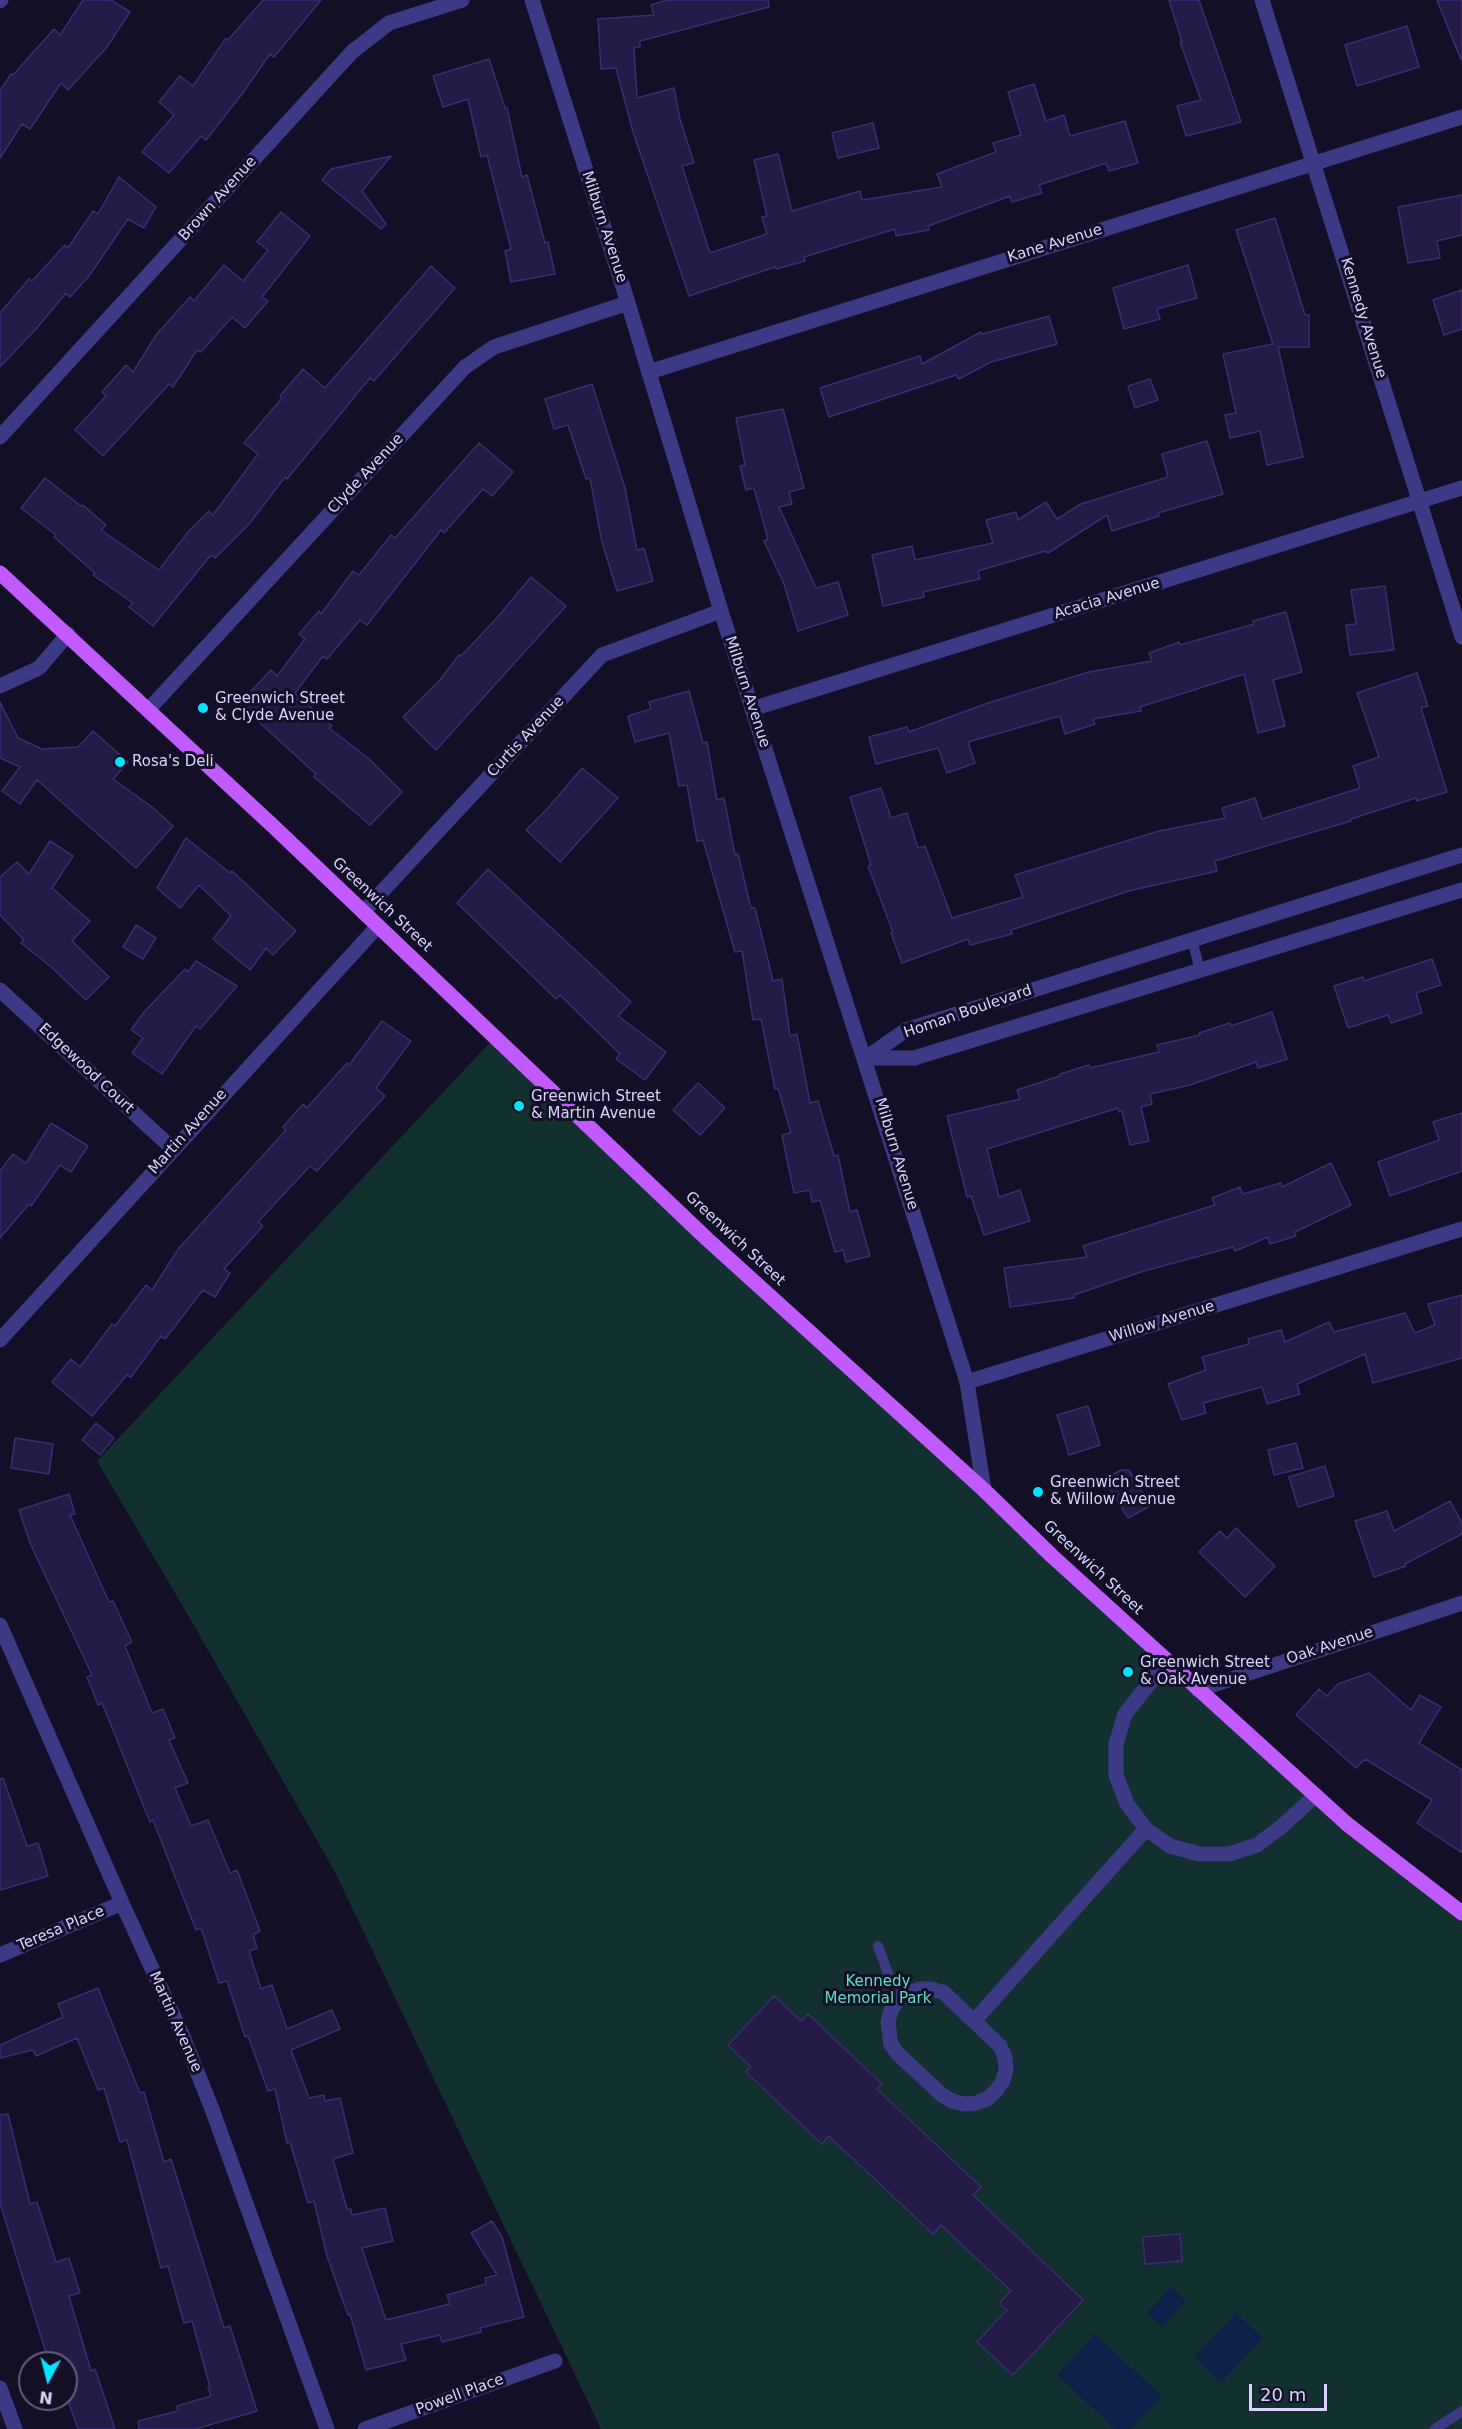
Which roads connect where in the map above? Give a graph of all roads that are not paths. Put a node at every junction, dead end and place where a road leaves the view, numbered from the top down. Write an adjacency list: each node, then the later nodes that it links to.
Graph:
1 (462, 0): 8 (street, Brown Avenue)
2 (532, 0): 6 (street, Milburn Avenue)
3 (1262, 0): 5 (street, Kennedy Avenue)
4 (1462, 117): 5 (street, Kane Avenue)
5 (1314, 163): 7 (street, Kane Avenue); 10 (street, Kennedy Avenue)
6 (628, 303): 7 (street, Milburn Avenue); 17 (street, Clyde Avenue)
7 (649, 372): 12 (street, Milburn Avenue)
8 (0, 437)
9 (1462, 488): 10 (street, Acacia Avenue)
10 (1420, 501): 14 (street, Kennedy Avenue); 16 (street, Acacia Avenue)
11 (0, 573): 13 (main road, Greenwich Street)
12 (721, 612): 16 (street, Milburn Avenue); 20 (street, Curtis Avenue)
13 (68, 634): 15 (street); 17 (main road, Greenwich Street)
14 (1462, 637)
15 (0, 686)
16 (752, 709): 25 (street, Milburn Avenue)
17 (148, 710): 20 (main road, Greenwich Street)
18 (1462, 855): 22 (street, Homan Boulevard)
19 (1462, 890): 23 (street, Homan Boulevard)
20 (363, 912): 21 (main road, Greenwich Street)
21 (378, 926): 26 (street, Martin Avenue); 30 (main road, Greenwich Street)
22 (1192, 940): 23 (lane); 25 (street, Homan Boulevard)
23 (1200, 970): 25 (street, Homan Boulevard)
24 (0, 990): 26 (street, Edgewood Court)
25 (866, 1058): 29 (street, Milburn Avenue)
26 (173, 1149): 28 (street, Martin Avenue)
27 (1462, 1229): 29 (street, Willow Avenue)
28 (0, 1340)
29 (968, 1382): 30 (street)
30 (984, 1490): 33 (main road, Greenwich Street)
31 (1462, 1603): 34 (street, Oak Avenue)
32 (0, 1625): 37 (street, Martin Avenue)
33 (1167, 1661): 34 (main road, Greenwich Street); 36 (street)
34 (1198, 1690): 35 (main road, Greenwich Street)
35 (1315, 1796): 36 (street); 38 (main road, Greenwich Street)
36 (1146, 1829): 42 (street)
37 (122, 1903): 40 (street, Teresa Place); 47 (street, Martin Avenue)
38 (1462, 1913)
39 (878, 1946): 41 (lane)
40 (0, 1956)
41 (898, 2000): 42 (street); 42 (street)
42 (975, 2020)
43 (555, 2361): 48 (street, Powell Place)
44 (0, 2388): 46 (street)
45 (1462, 2411): 49 (lane)
46 (15, 2429)
47 (327, 2429)
48 (365, 2429)
49 (1435, 2429)

